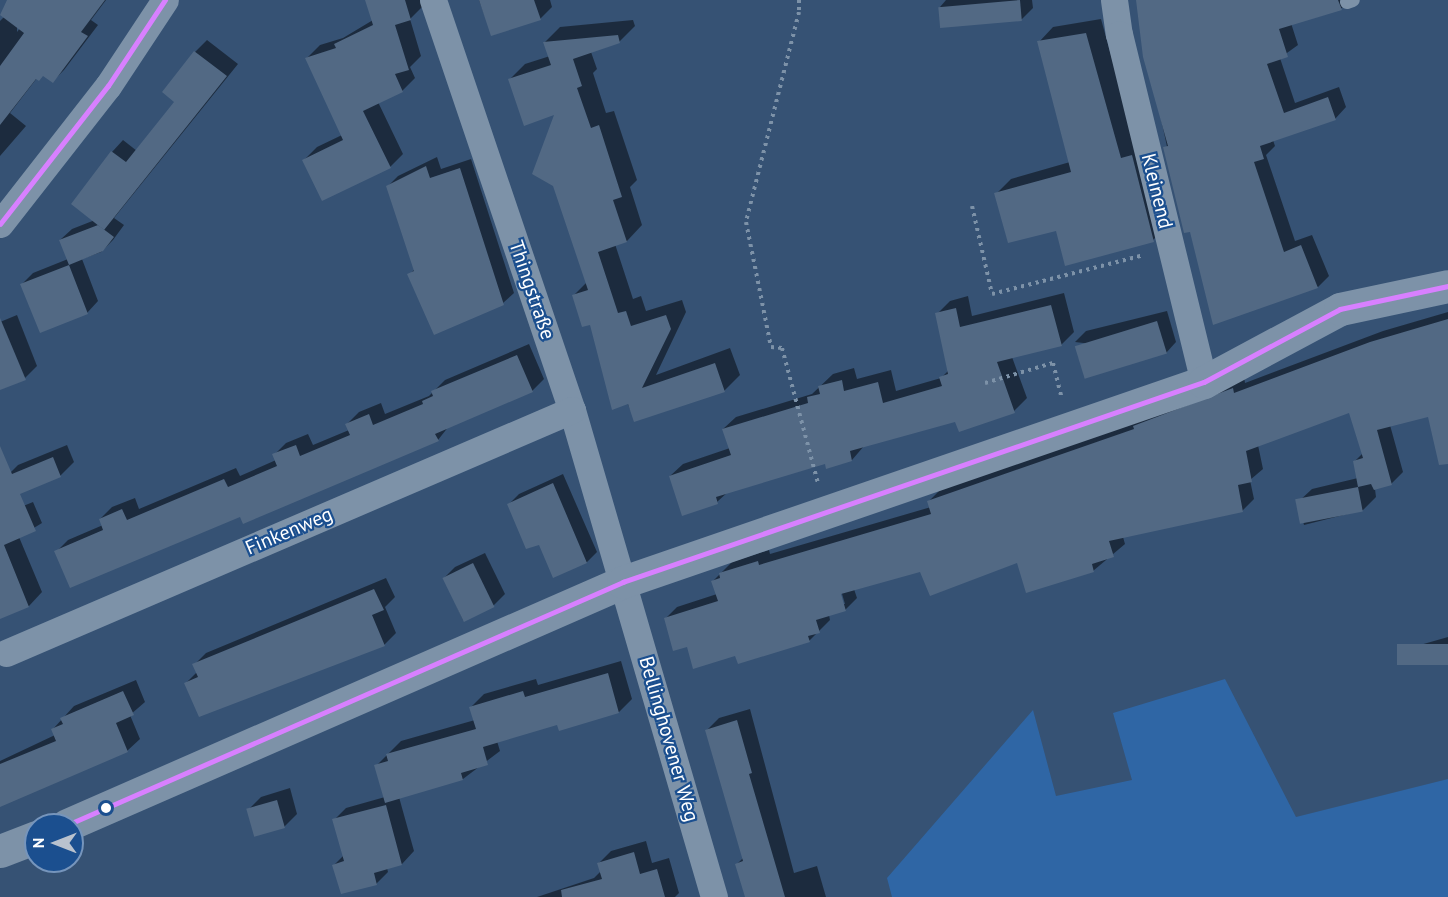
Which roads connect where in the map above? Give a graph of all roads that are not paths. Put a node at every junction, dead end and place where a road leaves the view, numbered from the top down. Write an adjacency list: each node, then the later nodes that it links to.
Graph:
1 (165, 0): 4 (street)
2 (433, 0): 7 (street, Thingstraße)
3 (1114, 0): 6 (street, Kleinend)
4 (0, 224)
5 (1448, 286): 6 (street)
6 (1204, 382): 8 (street)
7 (572, 410): 8 (street, Thingstraße); 9 (street, Finkenweg)
8 (623, 582): 10 (street); 13 (street, Bellinghovener Weg)
9 (6, 653)
10 (84, 818)
11 (24, 842): 12 (street)
12 (0, 851)
13 (714, 897)

